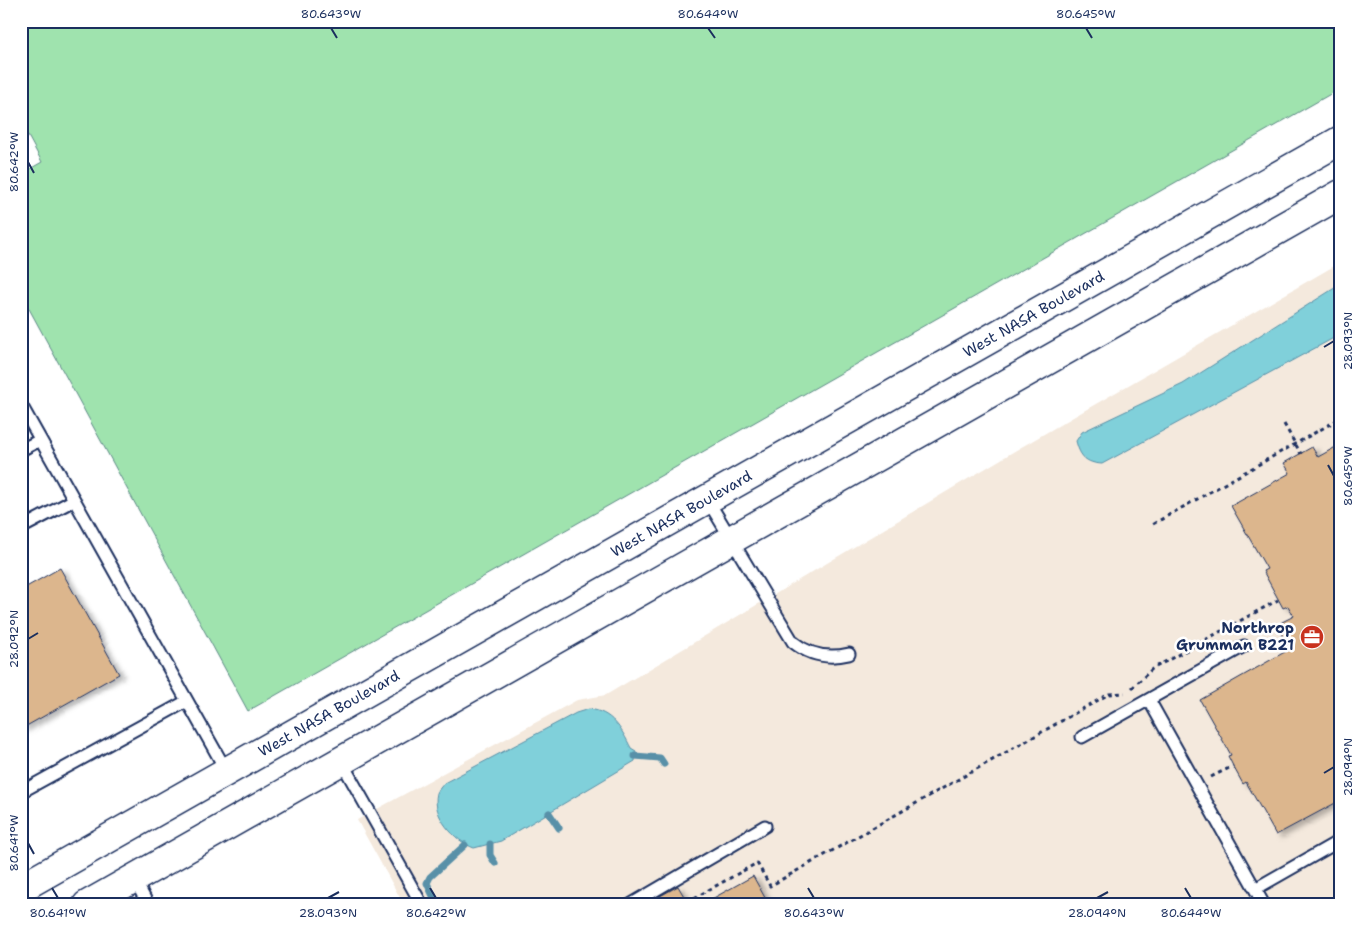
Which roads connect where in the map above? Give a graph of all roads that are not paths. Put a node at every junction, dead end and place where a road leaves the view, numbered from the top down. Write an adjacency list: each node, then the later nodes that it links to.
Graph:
1 (1341, 140): 6 (main road, West NASA Boulevard)
2 (1341, 194): 9 (main road)
3 (21, 405): 4 (lane)
4 (40, 440): 5 (lane); 7 (lane)
5 (21, 450)
6 (707, 499): 9 (lane); 16 (main road, West NASA Boulevard)
7 (74, 500): 8 (lane); 13 (lane)
8 (21, 528)
9 (731, 540): 11 (lane); 15 (main road)
10 (1244, 646): 12 (lane)
11 (849, 654)
12 (1149, 700): 14 (lane); 22 (lane)
13 (187, 701): 16 (lane); 17 (lane)
14 (1082, 737)
15 (341, 762): 20 (main road); 25 (lane)
16 (227, 772): 21 (main road, West NASA Boulevard)
17 (21, 792)
18 (765, 826): 26 (lane)
19 (1341, 840): 22 (lane)
20 (134, 878): 23 (main road); 24 (lane)
21 (21, 888)
22 (1255, 889): 27 (lane)
23 (87, 905)
24 (148, 905)
25 (422, 905)
26 (630, 905)
27 (1264, 905)

